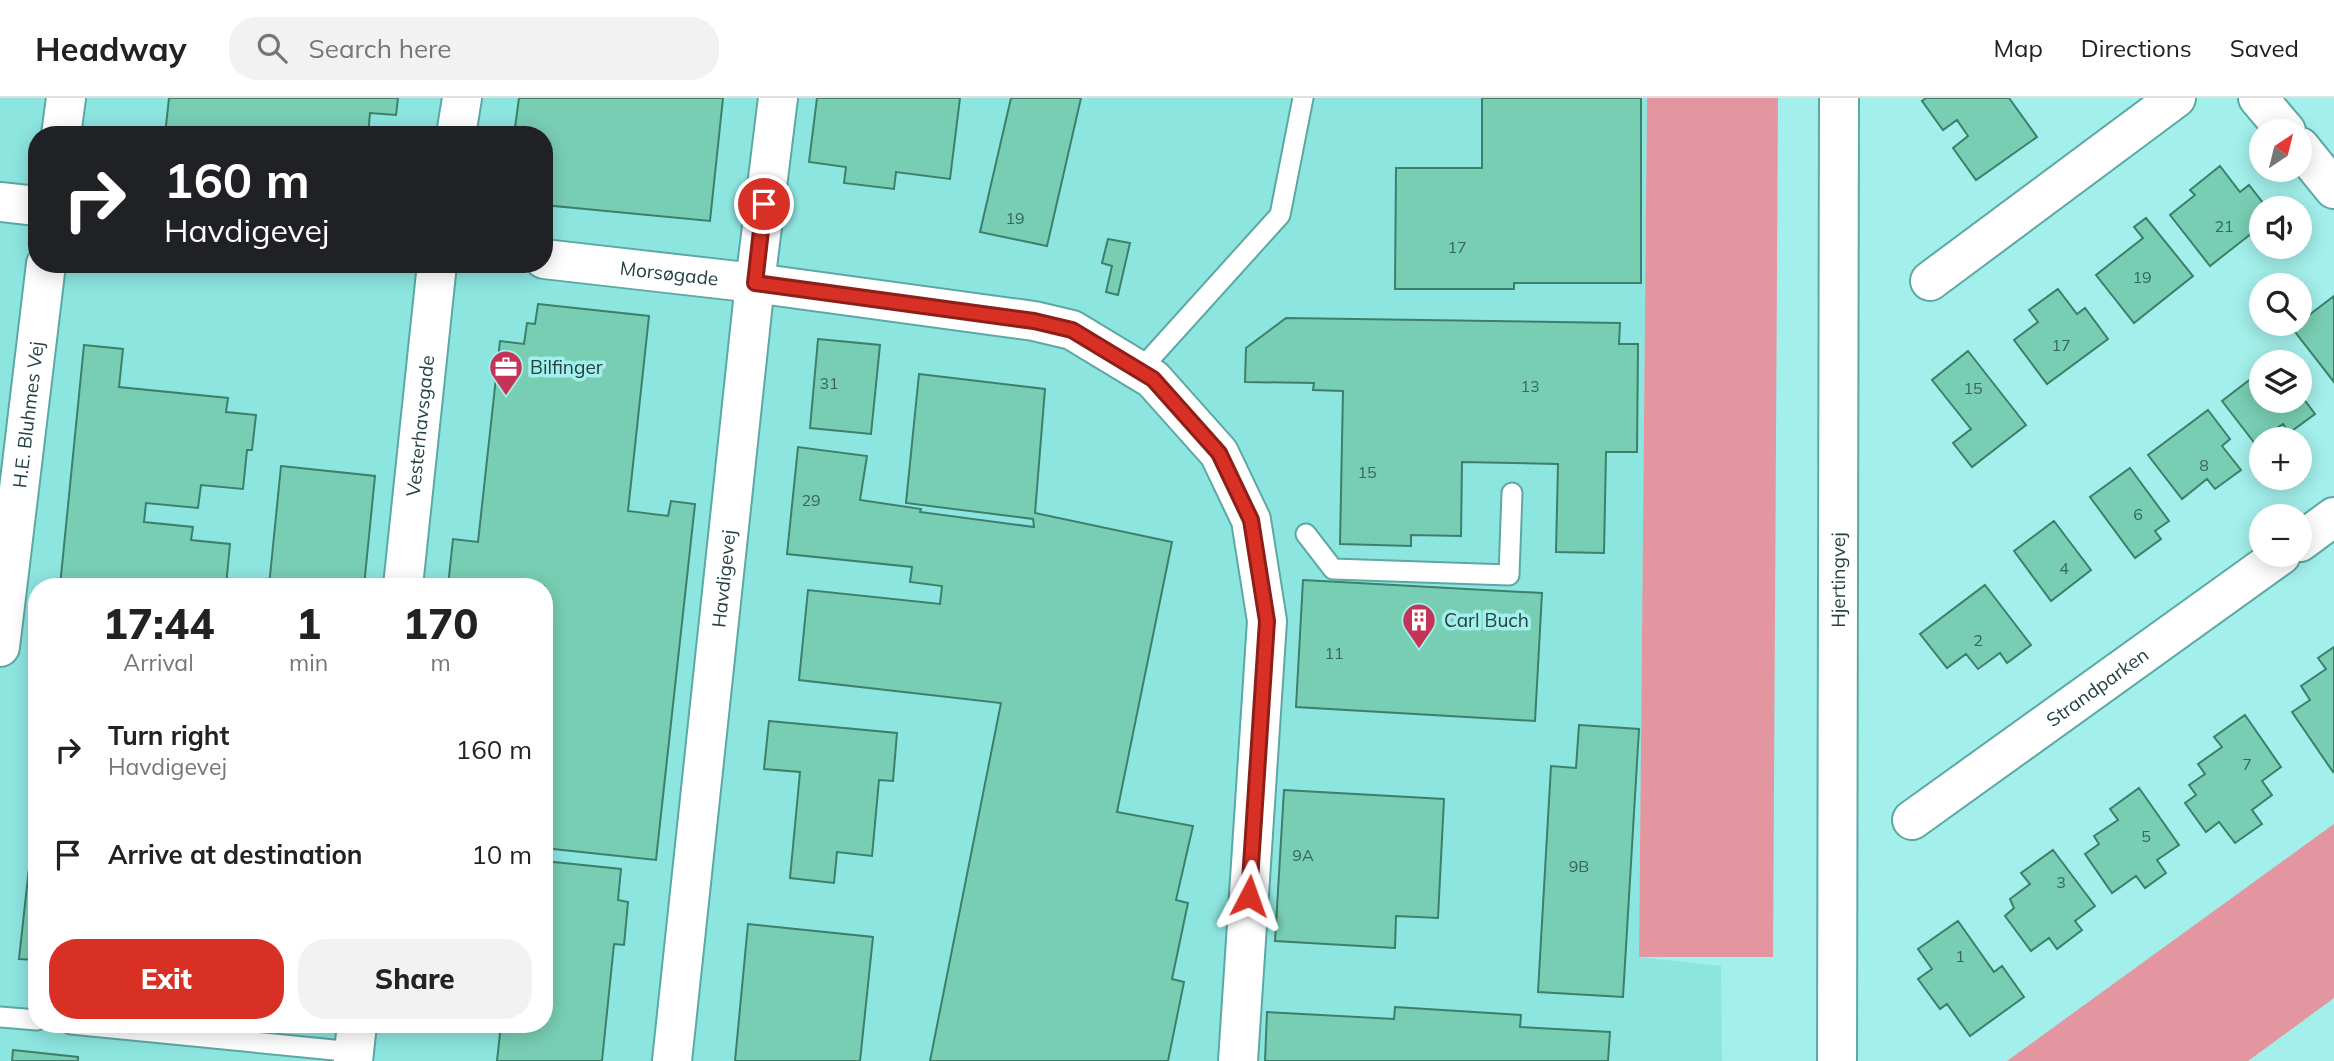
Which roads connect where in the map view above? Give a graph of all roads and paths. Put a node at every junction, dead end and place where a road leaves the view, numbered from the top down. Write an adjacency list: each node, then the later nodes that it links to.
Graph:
1 (66, 98): 9 (street)
2 (462, 98): 10 (street)
3 (778, 98): 19 (street, Havdigevej)
4 (1303, 98): 20 (lane)
5 (1839, 98): 35 (street, Hjertingvej)
6 (2176, 98): 18 (street)
7 (2258, 98): 8 (street)
8 (2276, 119)
9 (62, 126)
10 (457, 126)
11 (2312, 162): 12 (street)
12 (2334, 189)
13 (0, 202): 14 (street)
14 (28, 205)
15 (553, 260): 19 (street, Morsøgade)
16 (45, 273): 27 (street, H.E. Bluhmes Vej)
17 (436, 273): 26 (street, Vesterhavsgade)
18 (1930, 281)
19 (755, 283): 20 (street, Morsøgade); 33 (street, Havdigevej)
20 (1140, 370): 34 (street, Morsøgade)
21 (1512, 493): 24 (lane)
22 (2334, 517): 23 (street)
23 (2312, 533)
24 (1306, 534)
25 (2264, 567): 28 (street, Strandparken)
26 (404, 578)
27 (0, 647)
28 (1912, 820)
29 (0, 1017): 30 (lane)
30 (28, 1019)
31 (187, 1033): 32 (lane)
32 (355, 1046)
33 (672, 1061)
34 (1238, 1061)
35 (1837, 1061)

